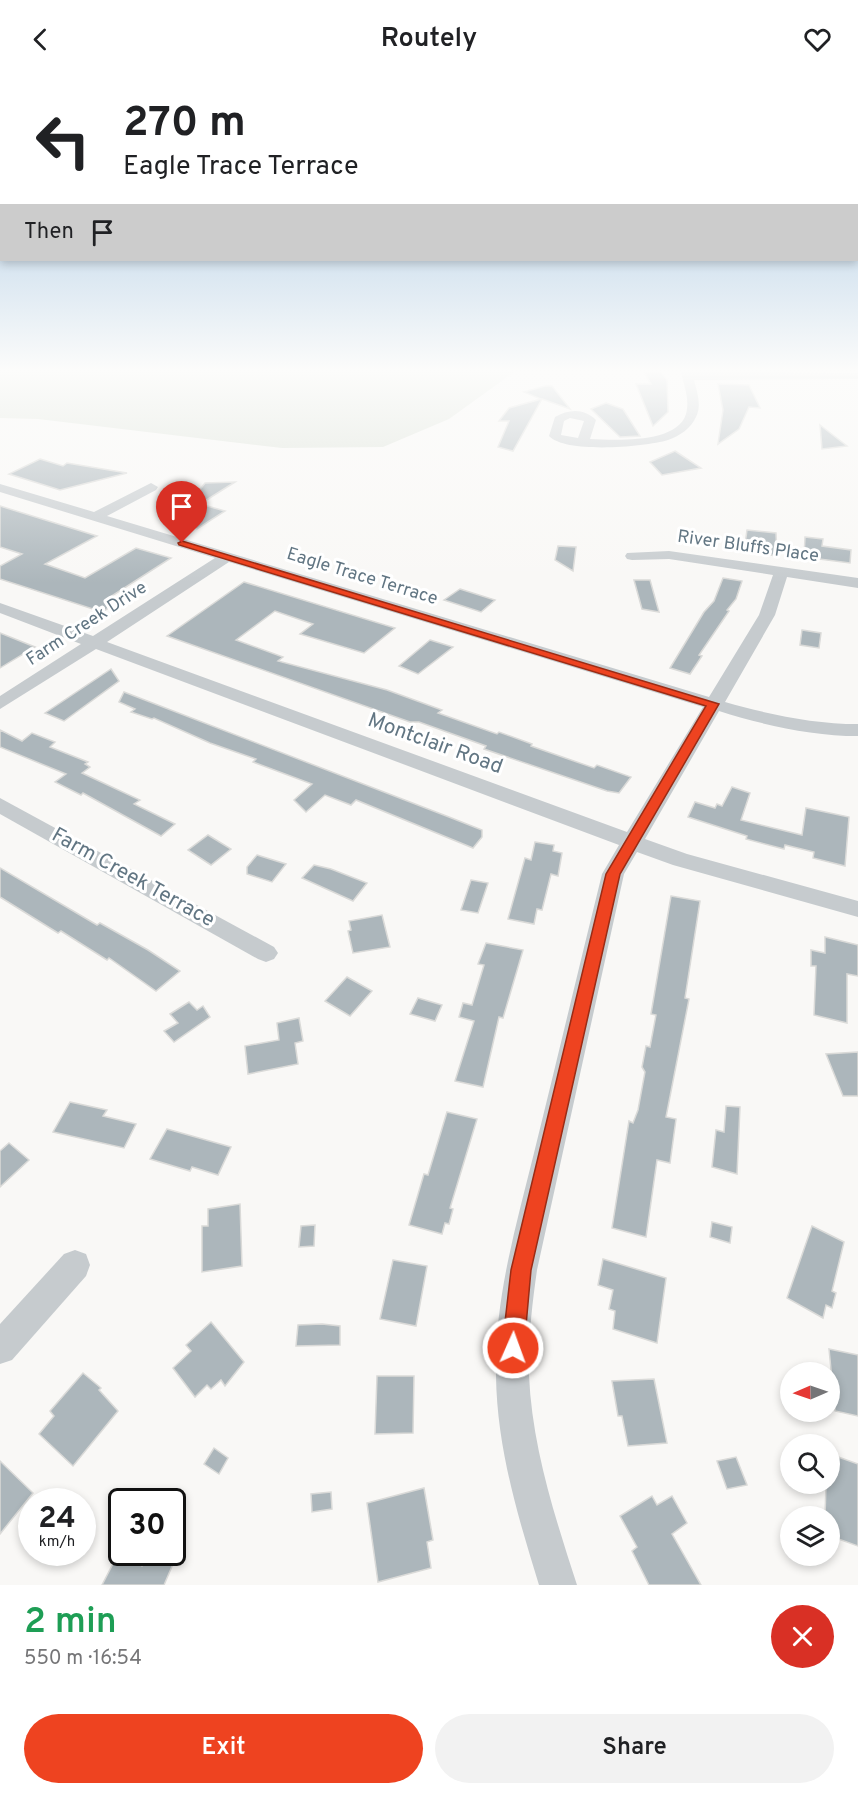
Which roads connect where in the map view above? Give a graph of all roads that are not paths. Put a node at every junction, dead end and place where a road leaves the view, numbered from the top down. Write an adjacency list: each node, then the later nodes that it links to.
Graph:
1 (151, 487): 3 (street)
2 (0, 488): 3 (street, Eagle Trace Terrace)
3 (95, 517): 5 (street, Eagle Trace Terrace)
4 (632, 556): 6 (street, River Bluffs Place)
5 (226, 557): 9 (street, Farm Creek Drive); 11 (street, Eagle Trace Terrace)
6 (781, 572): 7 (street, River Bluffs Place); 11 (street)
7 (858, 583)
8 (0, 608): 9 (street, Montclair Road)
9 (93, 643): 10 (street, Farm Creek Drive); 14 (street, Montclair Road)
10 (0, 704)
11 (713, 704): 12 (street, Eagle Trace Terrace); 14 (street)
12 (858, 730)
13 (0, 805): 16 (street, Farm Creek Terrace)
14 (631, 842): 15 (street, Montclair Road); 19 (street)
15 (858, 909)
16 (266, 953)
17 (75, 1265): 18 (street)
18 (0, 1348)
19 (558, 1585)

